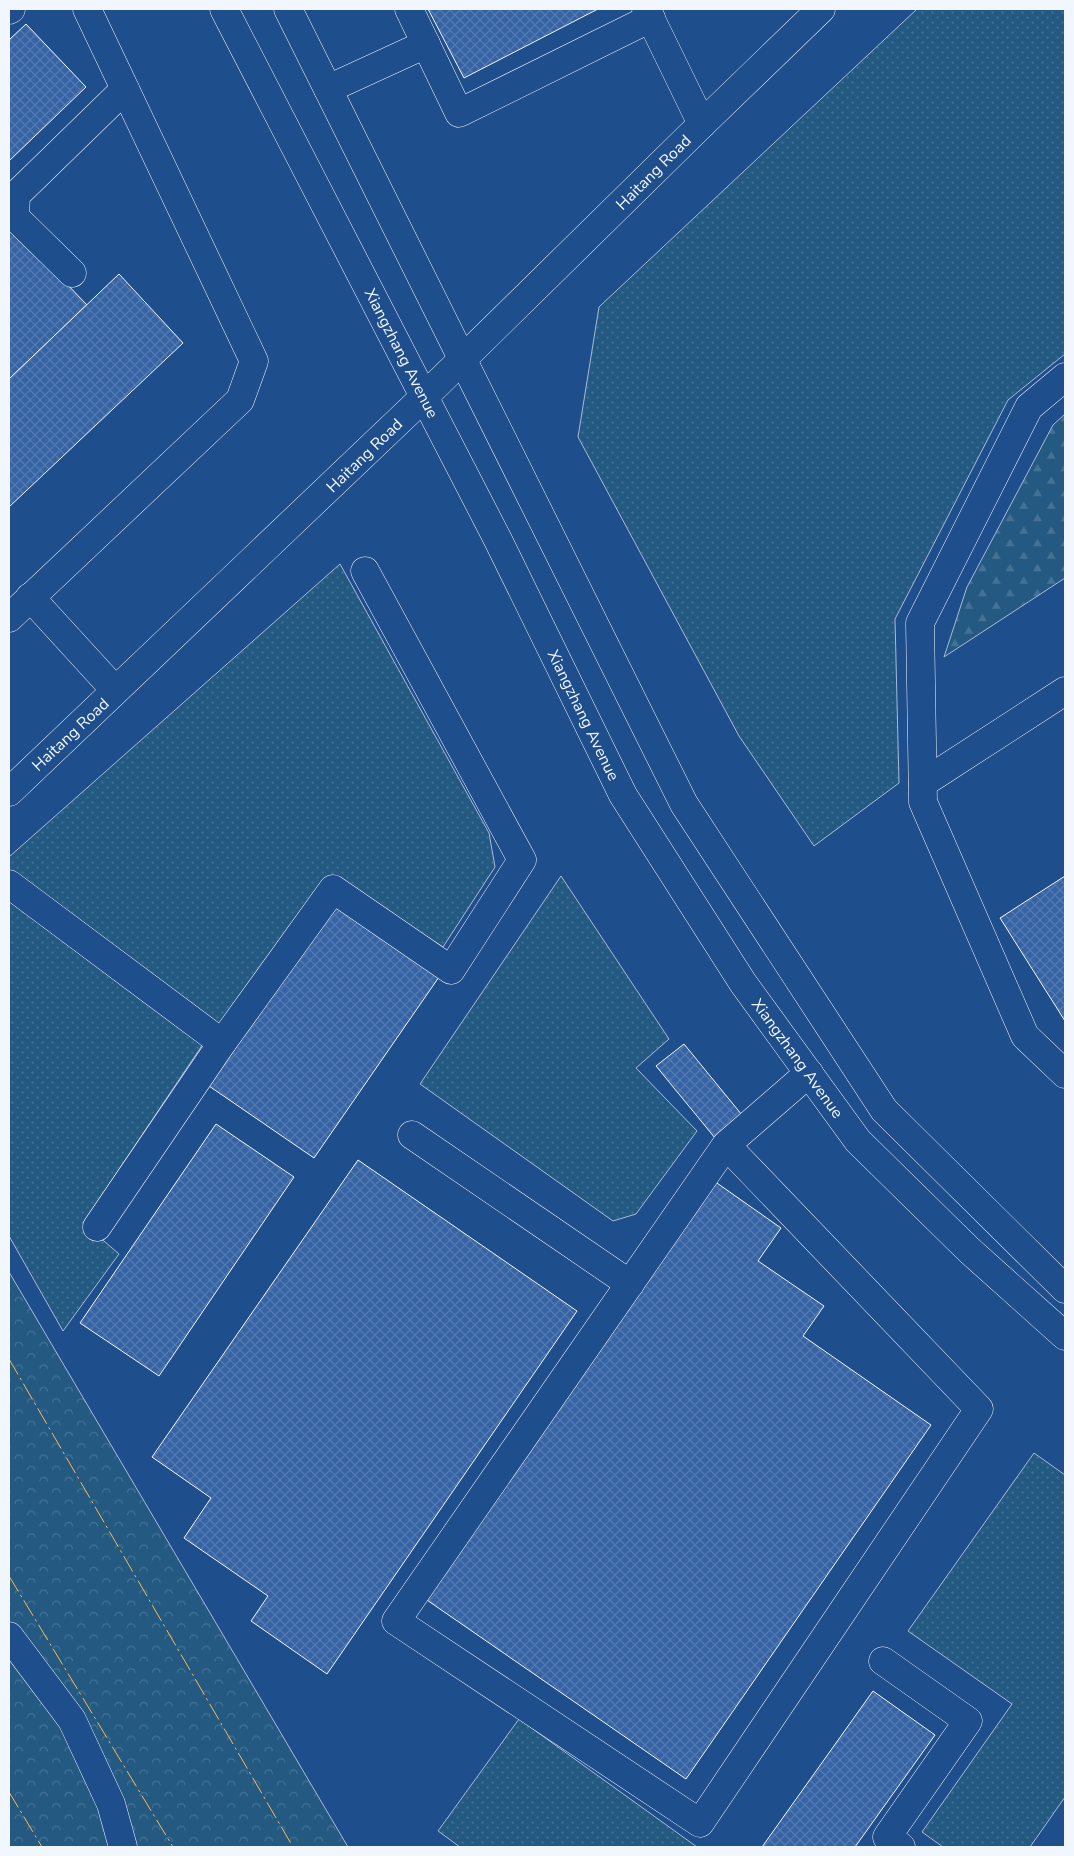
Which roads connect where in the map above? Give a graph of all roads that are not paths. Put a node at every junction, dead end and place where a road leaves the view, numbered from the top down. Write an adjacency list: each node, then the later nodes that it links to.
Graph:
1 (87, 9): 8 (main road)
2 (224, 9): 14 (main road, Xiangzhang Avenue)
3 (288, 9): 9 (main road)
4 (409, 9): 7 (main road)
5 (821, 9): 10 (main road, Haitang Road)
6 (649, 14): 7 (main road); 10 (main road)
7 (426, 44): 9 (main road)
8 (125, 89): 11 (main road); 16 (main road)
9 (328, 89): 12 (main road)
10 (702, 124): 12 (main road, Haitang Road)
11 (72, 274)
12 (462, 360): 14 (main road, Haitang Road); 30 (main road)
13 (1065, 377): 20 (main road)
14 (424, 397): 18 (main road, Haitang Road); 24 (main road, Xiangzhang Avenue)
15 (365, 571): 23 (main road)
16 (30, 597): 17 (main road); 18 (main road)
17 (9, 618)
18 (116, 690): 21 (main road, Haitang Road)
19 (1065, 691): 20 (main road)
20 (923, 783): 25 (main road)
21 (9, 792)
22 (9, 884): 23 (main road)
23 (222, 1043): 28 (main road)
24 (809, 1073): 27 (main road); 31 (main road, Xiangzhang Avenue)
25 (1065, 1074)
26 (412, 1135): 29 (main road)
27 (726, 1145): 29 (main road); 29 (main road)
28 (97, 1227)
29 (630, 1284)
30 (1065, 1289)
31 (1065, 1336)
32 (9, 1636): 34 (main road)
33 (883, 1661): 35 (main road)
34 (123, 1847)
35 (901, 1847)

